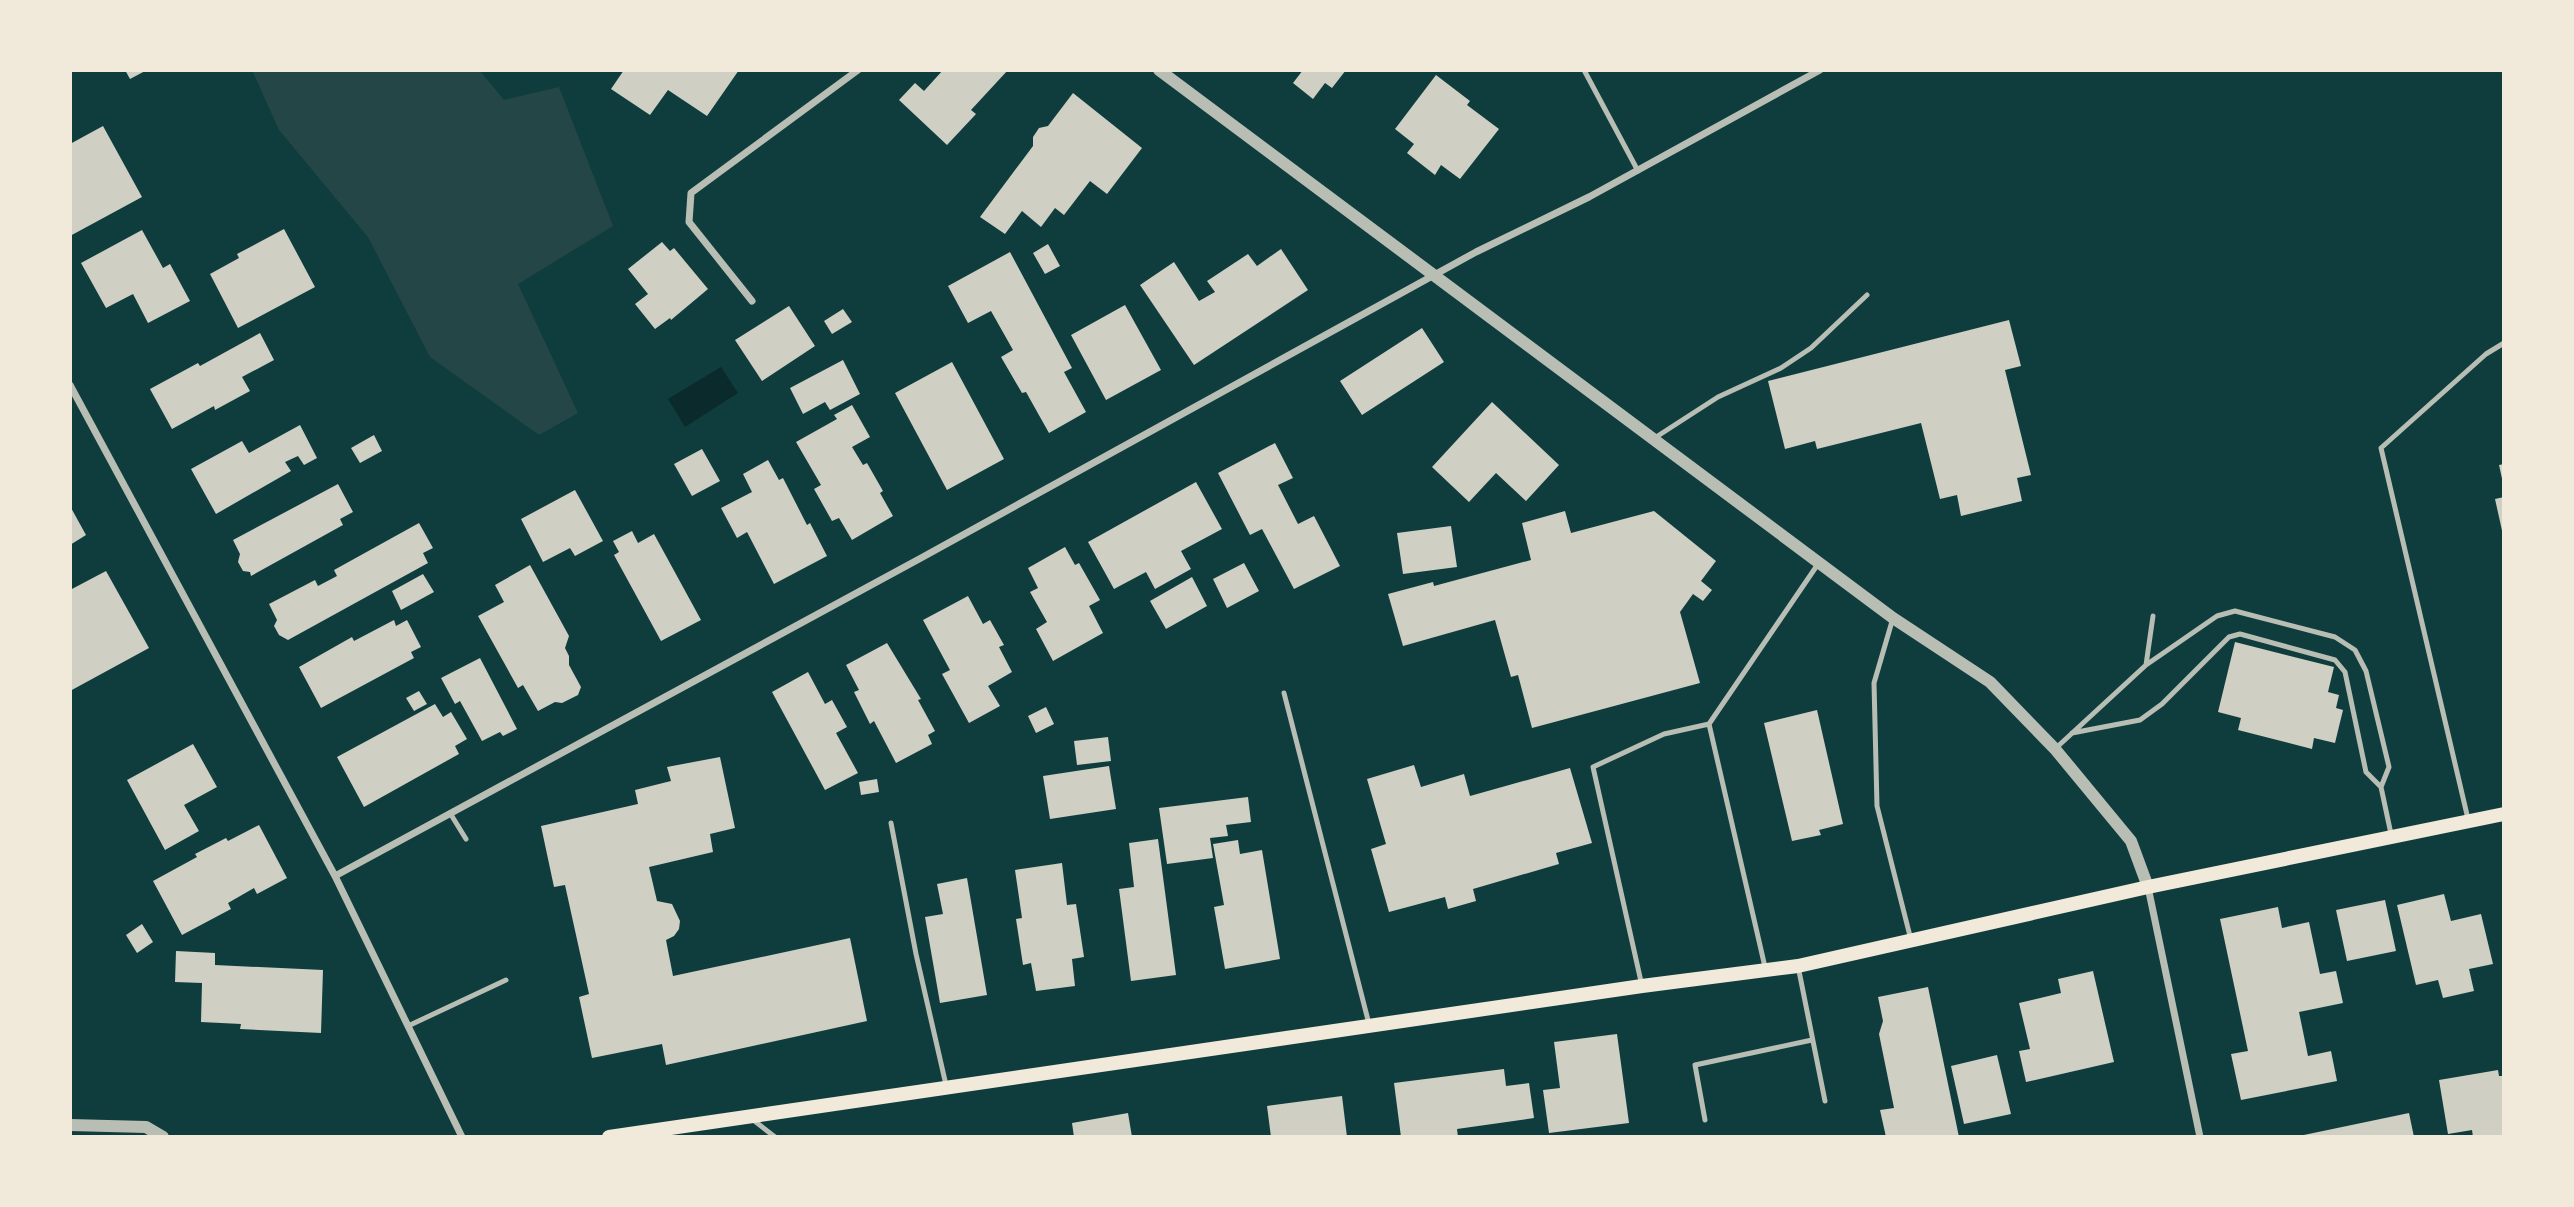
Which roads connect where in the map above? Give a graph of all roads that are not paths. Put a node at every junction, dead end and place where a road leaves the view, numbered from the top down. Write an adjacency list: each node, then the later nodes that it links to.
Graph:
1 (858, 70): 8 (street)
2 (1159, 70): 6 (street)
3 (1584, 70): 5 (lane)
4 (1820, 70): 5 (street)
5 (1638, 171): 6 (street)
6 (1434, 276): 11 (street); 21 (street)
7 (1867, 295): 11 (lane)
8 (752, 301)
9 (2504, 343): 23 (lane)
10 (70, 385): 27 (street)
11 (1653, 439): 12 (street)
12 (1819, 562): 14 (street); 17 (lane)
13 (2153, 616): 15 (lane)
14 (1893, 618): 19 (street); 29 (lane)
15 (2146, 665): 18 (lane); 20 (lane)
16 (1284, 693): 35 (lane)
17 (1709, 724): 31 (lane); 33 (lane)
18 (2072, 733): 19 (lane); 20 (lane)
19 (2054, 749): 28 (street)
20 (2381, 787): 25 (lane)
21 (450, 813): 26 (lane); 27 (street)
22 (2504, 814): 23 (main road)
23 (2468, 822): 25 (main road)
24 (891, 823): 37 (lane)
25 (2392, 837): 28 (main road)
26 (466, 839)
27 (335, 876): 34 (street)
28 (2148, 887): 29 (main road); 46 (street)
29 (1911, 941): 30 (main road)
30 (1797, 966): 31 (main road); 36 (lane)
31 (1766, 971): 33 (main road)
32 (506, 980): 34 (lane)
33 (1642, 986): 35 (main road)
34 (408, 1026): 43 (street)
35 (1370, 1027): 37 (main road)
36 (1812, 1040): 38 (lane); 40 (lane)
37 (947, 1088): 39 (main road)
38 (1825, 1101)
39 (750, 1116): 44 (main road); 45 (lane)
40 (1705, 1120)
41 (70, 1125): 42 (street)
42 (163, 1137)
43 (462, 1137)
44 (609, 1137)
45 (775, 1137)
46 (2200, 1137)

